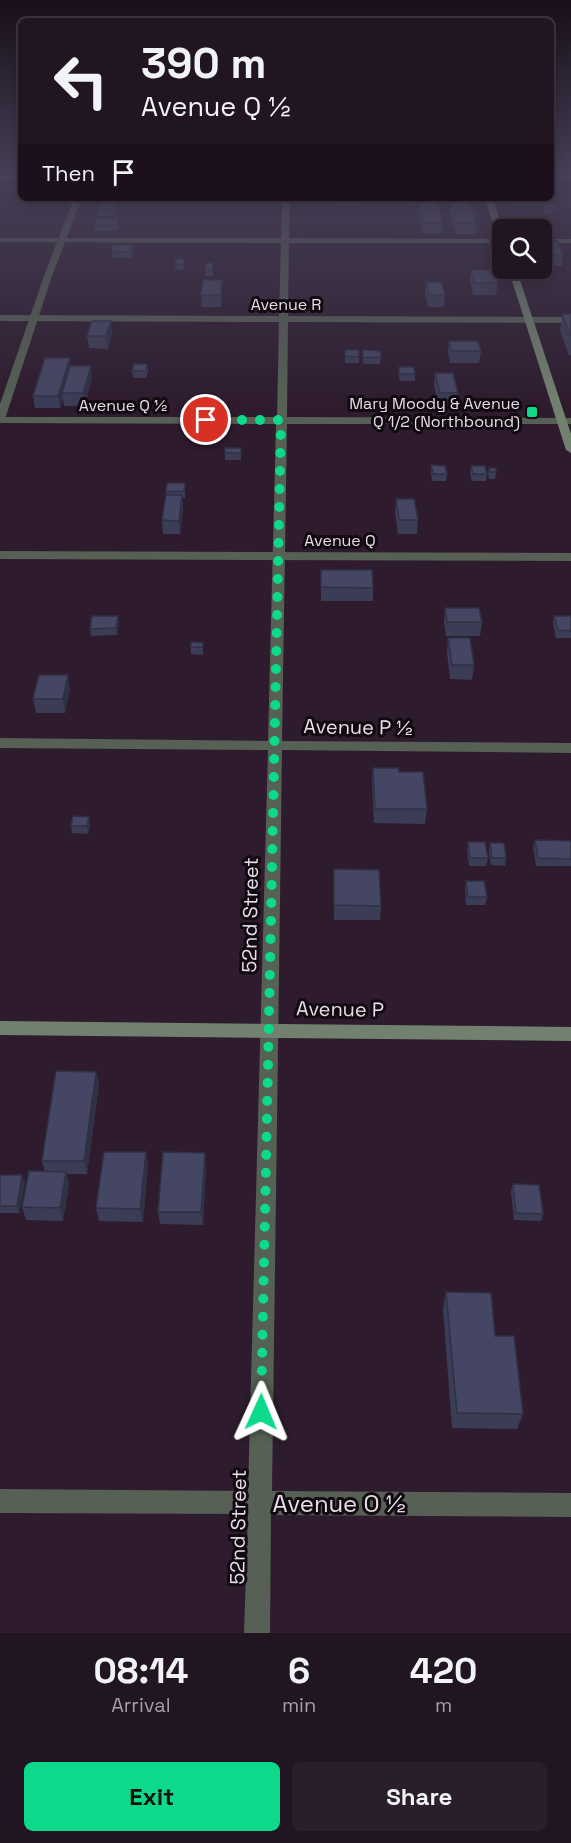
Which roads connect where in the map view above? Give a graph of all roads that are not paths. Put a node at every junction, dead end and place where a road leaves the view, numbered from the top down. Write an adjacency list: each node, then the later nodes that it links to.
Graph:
1 (58, 251): 5 (street)
2 (285, 251): 6 (street, 52nd Street)
3 (516, 279): 7 (main road)
4 (0, 318): 5 (street, Avenue R)
5 (34, 318): 6 (street, Avenue R); 9 (street)
6 (283, 320): 7 (street, Avenue R); 10 (street, 52nd Street)
7 (529, 320): 8 (street, Avenue R); 11 (main road)
8 (571, 320)
9 (0, 419): 10 (street, Avenue Q ½)
10 (281, 420): 11 (street, Avenue Q ½); 14 (street, 52nd Street)
11 (566, 421): 12 (main road)
12 (571, 450)
13 (0, 555): 14 (street, Avenue Q)
14 (278, 557): 15 (street, Avenue Q); 17 (street, 52nd Street)
15 (571, 557)
16 (0, 743): 17 (street, Avenue P ½)
17 (274, 746): 18 (street, Avenue P ½); 20 (street, 52nd Street)
18 (571, 748)
19 (0, 1028): 20 (main road, Avenue P)
20 (269, 1031): 21 (main road, Avenue P); 23 (street, 52nd Street)
21 (571, 1034)
22 (0, 1502): 23 (street, Avenue O ½)
23 (260, 1503): 24 (street, Avenue O ½); 25 (street, 52nd Street)
24 (571, 1505)
25 (257, 1633)

